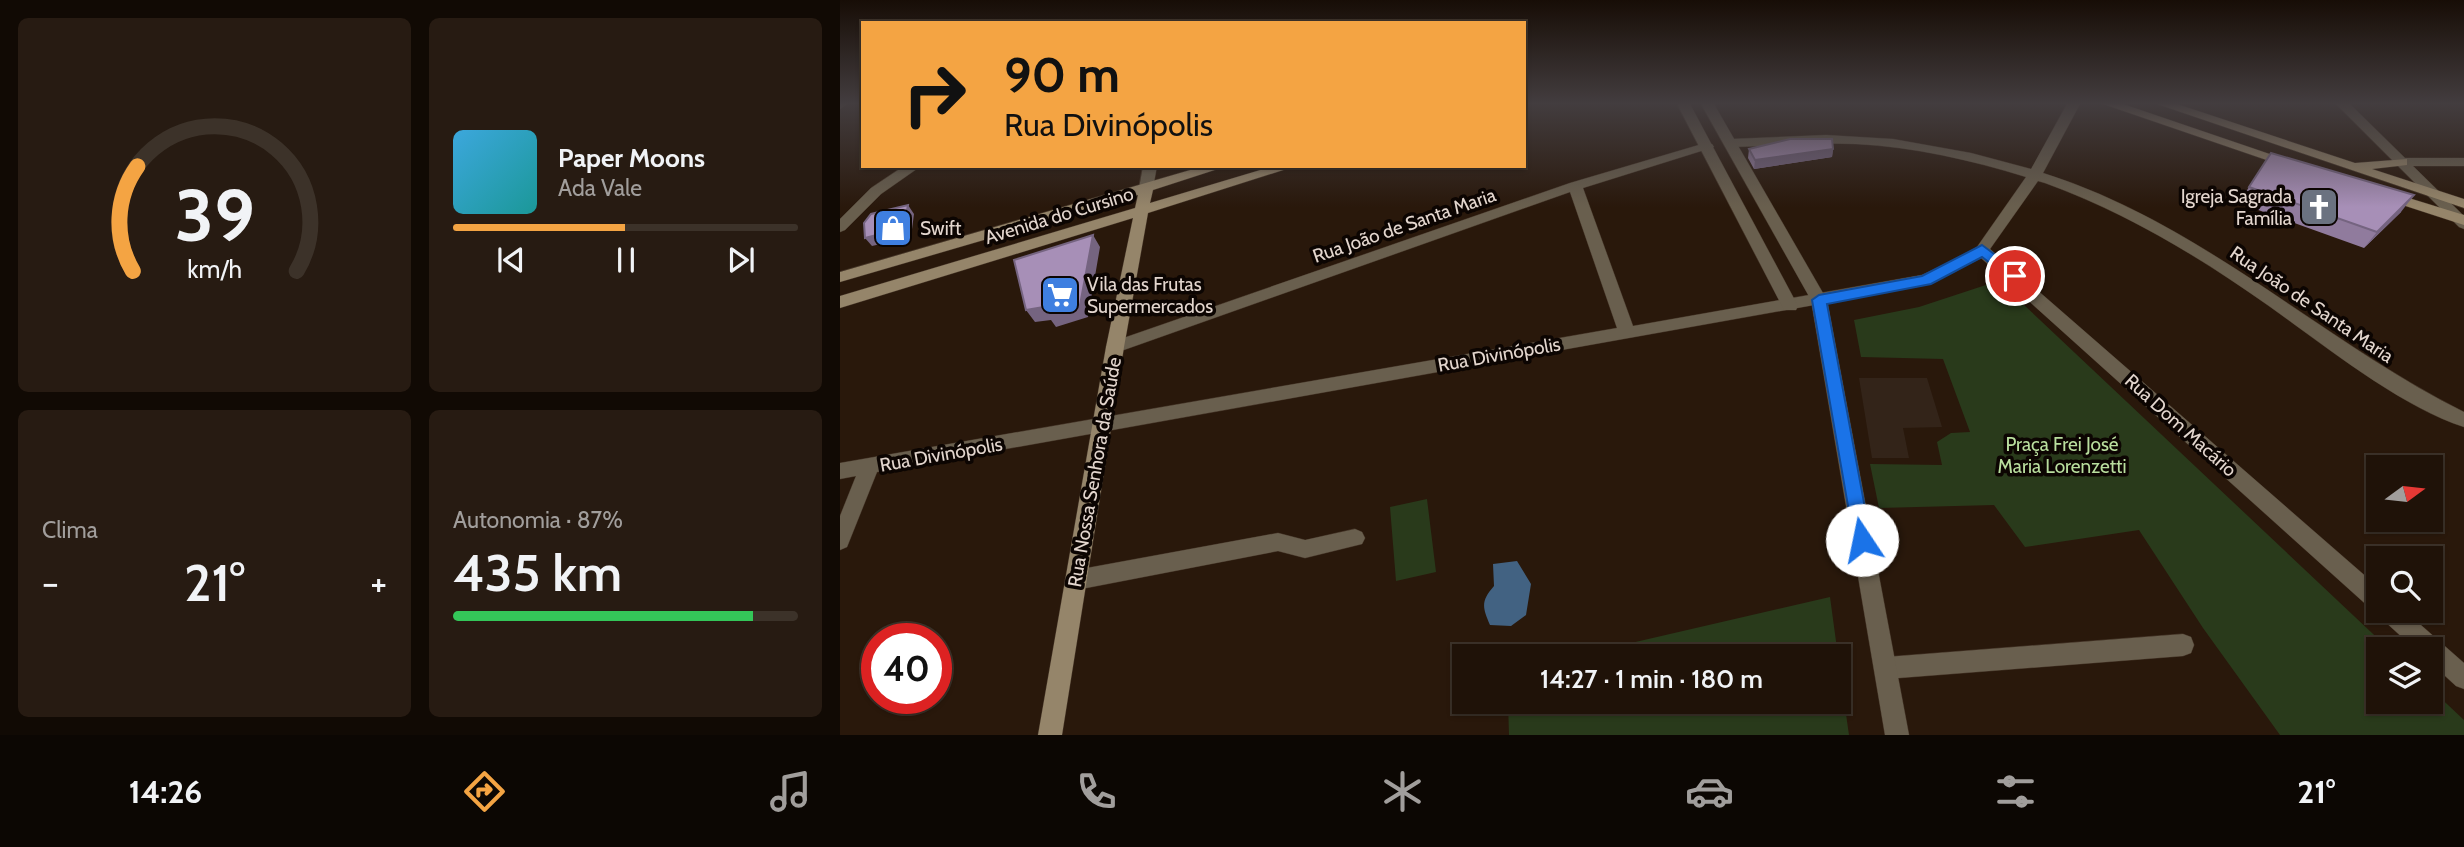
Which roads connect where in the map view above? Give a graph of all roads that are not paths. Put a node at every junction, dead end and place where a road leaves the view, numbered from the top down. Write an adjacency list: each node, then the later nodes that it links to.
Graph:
1 (1702, 138): 8 (street)
2 (1728, 138): 7 (street)
3 (2055, 138): 17 (street, Rua Divinópolis)
4 (2214, 138): 16 (main road)
5 (2265, 138): 11 (main road)
6 (2377, 138): 9 (street)
7 (1731, 143): 17 (street, Rua João de Santa Maria); 28 (street)
8 (1707, 147): 18 (street, Rua João de Santa Maria); 30 (street)
9 (2402, 162): 10 (street); 11 (main road); 21 (street)
10 (2464, 162)
11 (2344, 165): 21 (main road)
12 (911, 168): 25 (street)
13 (1150, 168): 19 (street)
14 (1213, 168): 19 (main road, Avenida do Cursino)
15 (1282, 168): 23 (main road, Avenida do Cursino)
16 (2308, 169)
17 (2034, 176): 26 (street, Rua Divinópolis); 33 (street, Rua João de Santa Maria)
18 (1575, 186): 31 (street); 32 (street, Rua João de Santa Maria)
19 (1146, 188): 23 (main road, Rua Nossa Senhora da Saúde); 27 (main road, Avenida do Cursino)
20 (2372, 190): 24 (main road)
21 (2435, 195): 22 (main road); 24 (street)
22 (2464, 204)
23 (1143, 210): 29 (main road, Avenida do Cursino); 32 (main road, Rua Nossa Senhora da Saúde)
24 (2462, 221)
25 (840, 227)
26 (1982, 250): 28 (street, Rua Divinópolis); 40 (street, Rua Dom Macário)
27 (840, 277)
28 (1819, 300): 30 (street, Rua Divinópolis); 43 (street)
29 (840, 302)
30 (1790, 306): 31 (street, Rua Divinópolis)
31 (1627, 332): 34 (street, Rua Divinópolis)
32 (1115, 347): 34 (main road, Rua Nossa Senhora da Saúde)
33 (2464, 420)
34 (1102, 425): 35 (street, Rua Divinópolis); 39 (main road, Rua Nossa Senhora da Saúde)
35 (870, 466): 36 (street, Rua Divinópolis); 38 (street)
36 (840, 471)
37 (1355, 538): 39 (street)
38 (840, 541)
39 (1076, 580): 45 (main road, Rua Nossa Senhora da Saúde)
40 (2366, 590)
41 (2402, 623): 44 (street)
42 (2183, 645): 43 (street)
43 (1886, 668): 46 (street)
44 (2464, 678)
45 (1050, 735)
46 (1897, 735)

